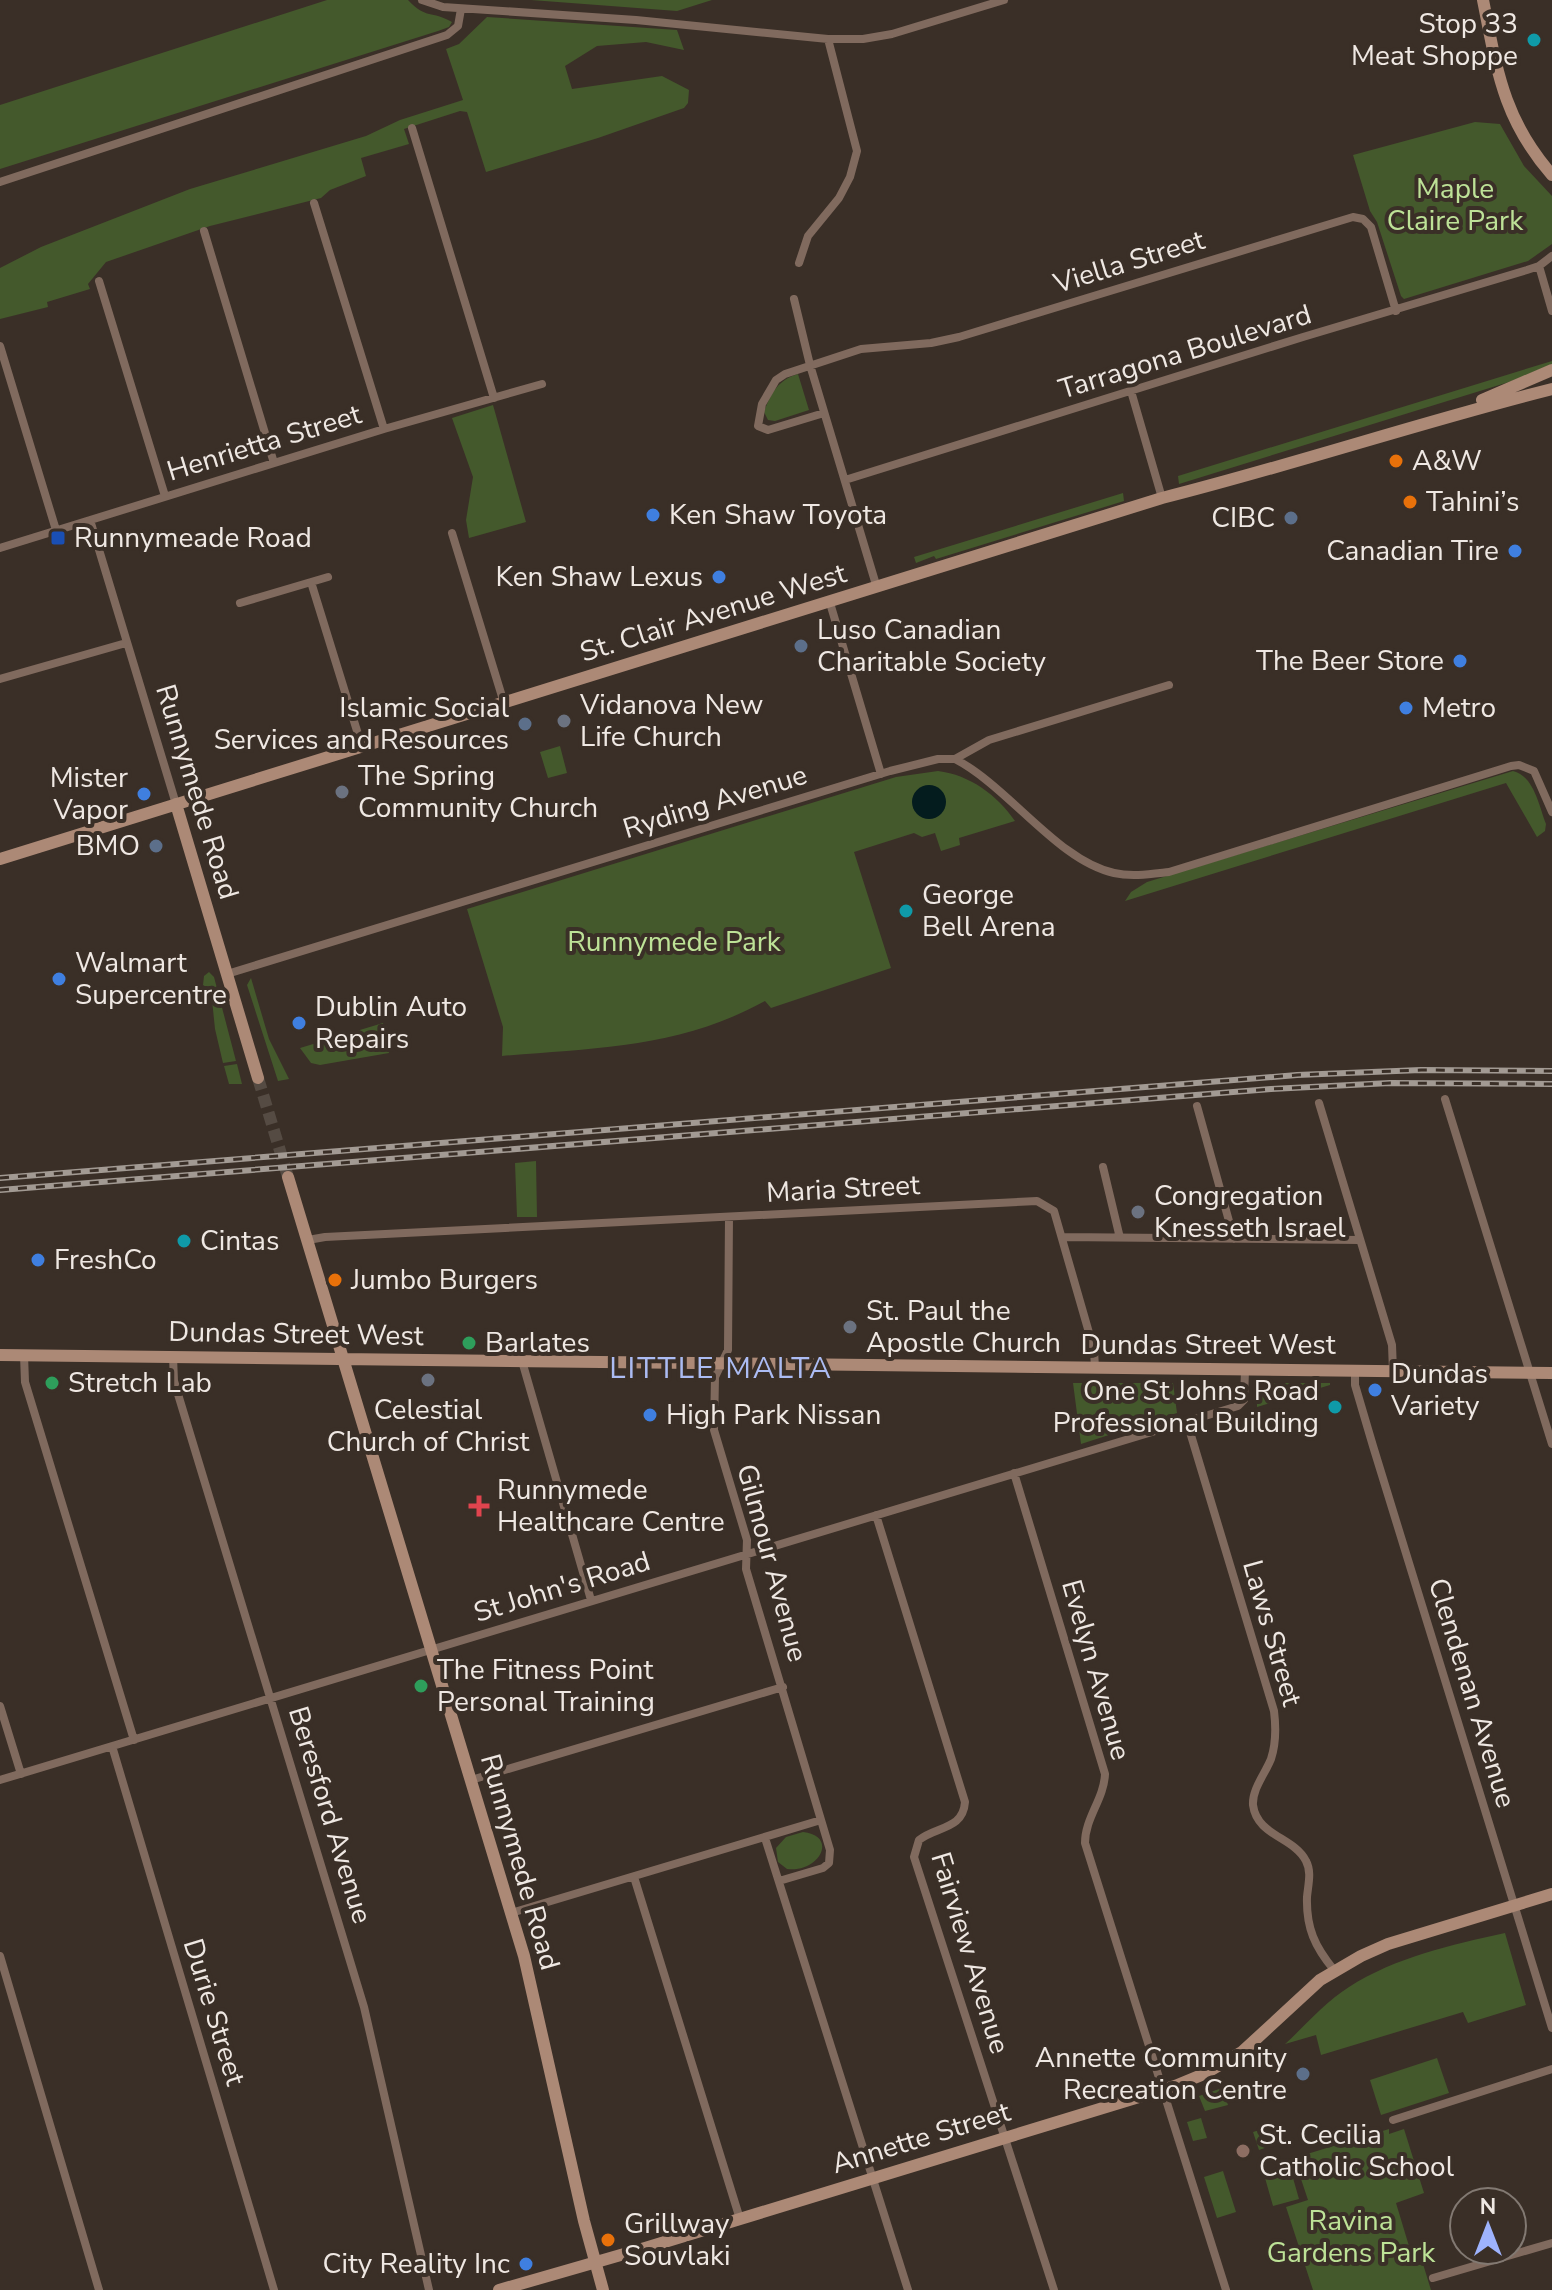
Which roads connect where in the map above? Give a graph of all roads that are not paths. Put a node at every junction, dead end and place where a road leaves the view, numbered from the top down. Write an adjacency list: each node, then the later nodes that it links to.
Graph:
1 (422, 0): 4 (street)
2 (1004, 0): 5 (street)
3 (1483, 0): 7 (main road)
4 (461, 9): 5 (street); 8 (street)
5 (828, 39): 12 (street)
6 (412, 128): 24 (street)
7 (1552, 175)
8 (0, 182)
9 (314, 203): 27 (street)
10 (204, 231): 28 (street)
11 (1552, 256): 13 (street)
12 (799, 263)
13 (1539, 266): 16 (street, Tarragona Boulevard); 17 (street)
14 (99, 281): 30 (street)
15 (794, 299): 19 (street)
16 (1396, 311): 19 (street, Viella Street); 23 (street, Tarragona Boulevard)
17 (1552, 311)
18 (0, 346): 33 (street)
19 (810, 365): 25 (street); 25 (street, Viella Street)
20 (1552, 370): 26 (main road, St. Clair Avenue West)
21 (542, 384): 24 (street, Henrietta Street)
22 (1552, 389): 26 (main road, St. Clair Avenue West)
23 (1131, 391): 29 (street, Tarragona Boulevard); 31 (street)
24 (494, 398): 27 (street, Henrietta Street)
25 (824, 413): 29 (street)
26 (1441, 417): 31 (main road, St. Clair Avenue West)
27 (384, 429): 28 (street, Henrietta Street)
28 (274, 463): 30 (street, Henrietta Street)
29 (845, 480): 38 (street)
30 (165, 496): 32 (street, Henrietta Street)
31 (1162, 498): 38 (main road, St. Clair Avenue West)
32 (90, 520): 33 (street, Henrietta Street); 41 (street, Runnymede Road)
33 (56, 530): 35 (street, Henrietta Street)
34 (452, 533): 44 (street)
35 (0, 548)
36 (328, 577): 37 (street)
37 (311, 582): 39 (street); 45 (street)
38 (877, 588): 40 (main road, St. Clair Avenue West)
39 (240, 603)
40 (830, 603): 44 (main road, St. Clair Avenue West); 47 (street)
41 (126, 643): 42 (street); 48 (street, Runnymede Road)
42 (0, 679)
43 (1169, 685): 46 (street, Ryding Avenue)
44 (504, 703): 45 (main road, St. Clair Avenue West)
45 (362, 747): 48 (main road, St. Clair Avenue West)
46 (955, 759): 47 (street, Ryding Avenue); 49 (street)
47 (881, 774): 51 (street, Ryding Avenue)
48 (176, 804): 50 (main road, St. Clair Avenue West); 51 (main road, Runnymede Road)
49 (1552, 812)
50 (0, 859)
51 (227, 974): 52 (main road, Runnymede Road)
52 (258, 1078)
53 (1445, 1099): 74 (street)
54 (1319, 1103): 63 (street)
55 (1197, 1106): 61 (street)
56 (1103, 1167): 60 (street)
57 (288, 1177): 62 (main road, Runnymede Road)
58 (729, 1217): 59 (street, Maria Street); 62 (street, Maria Street); 69 (street, Gilmour Avenue)
59 (1062, 1237): 60 (street); 70 (street, Maria Street)
60 (1120, 1238): 61 (street)
61 (1234, 1239): 63 (street)
62 (308, 1240): 67 (main road, Runnymede Road)
63 (1359, 1240): 73 (street)
64 (0, 1355): 65 (main road, Dundas Street West)
65 (24, 1355): 66 (main road, Dundas Street West); 86 (street)
66 (173, 1357): 67 (main road, Dundas Street West); 84 (street, Beresford Avenue)
67 (343, 1359): 68 (main road, Dundas Street West); 82 (main road, Runnymede Road)
68 (522, 1361): 69 (main road, Dundas Street West); 81 (street)
69 (723, 1363): 70 (main road, Dundas Street West); 80 (street, Gilmour Avenue)
70 (1095, 1368): 71 (main road, Dundas Street West)
71 (1245, 1370): 72 (main road, Dundas Street West); 76 (street, St John's Road)
72 (1355, 1370): 73 (main road, Dundas Street West); 96 (street, Clendenan Avenue)
73 (1393, 1371): 74 (main road, Dundas Street West)
74 (1530, 1373): 75 (main road, Dundas Street West); 77 (street)
75 (1552, 1373)
76 (1187, 1422): 78 (street, St John's Road); 99 (street, Laws Street)
77 (1552, 1444)
78 (1014, 1473): 79 (street, St John's Road); 102 (street, Evelyn Avenue)
79 (876, 1515): 80 (street, St John's Road); 104 (street, Fairview Avenue)
80 (747, 1554): 81 (street, St John's Road); 83 (street, Gilmour Avenue)
81 (591, 1600): 82 (street, St John's Road)
82 (431, 1650): 84 (street, St John's Road); 90 (main road, Runnymede Road)
83 (783, 1687): 90 (street); 91 (street, Gilmour Avenue)
84 (272, 1698): 86 (street, St John's Road); 112 (street, Beresford Avenue)
85 (0, 1706): 88 (street)
86 (134, 1740): 87 (street, St John's Road)
87 (112, 1746): 88 (street, St John's Road); 111 (street, Durie Street)
88 (21, 1774): 89 (street, St John's Road)
89 (0, 1780)
90 (471, 1780): 97 (main road, Runnymede Road)
91 (821, 1820): 92 (street); 94 (street, Gilmour Avenue)
92 (765, 1838): 93 (street); 94 (street)
93 (634, 1877): 97 (street); 106 (street)
94 (779, 1881): 105 (street)
95 (1552, 1894): 96 (main road, Annette Street)
96 (1514, 1905): 99 (main road, Annette Street); 100 (street, Clendenan Avenue)
97 (511, 1913): 108 (main road, Runnymede Road)
98 (0, 1956): 110 (street)
99 (1334, 1970): 102 (main road, Annette Street)
100 (1552, 2028)
101 (1552, 2069): 103 (street)
102 (1164, 2089): 104 (main road, Annette Street); 117 (street, Evelyn Avenue)
103 (1393, 2120)
104 (1005, 2137): 105 (main road, Annette Street); 116 (street, Fairview Avenue)
105 (872, 2179): 106 (main road, Annette Street); 115 (street)
106 (740, 2219): 108 (main road, Annette Street)
107 (1552, 2243): 109 (street)
108 (595, 2262): 113 (main road, Annette Street); 114 (main road, Runnymede Road)
109 (1433, 2278)
110 (99, 2290)
111 (274, 2290)
112 (429, 2290)
113 (499, 2290)
114 (603, 2290)
115 (906, 2290)
116 (1054, 2290)
117 (1226, 2290)

